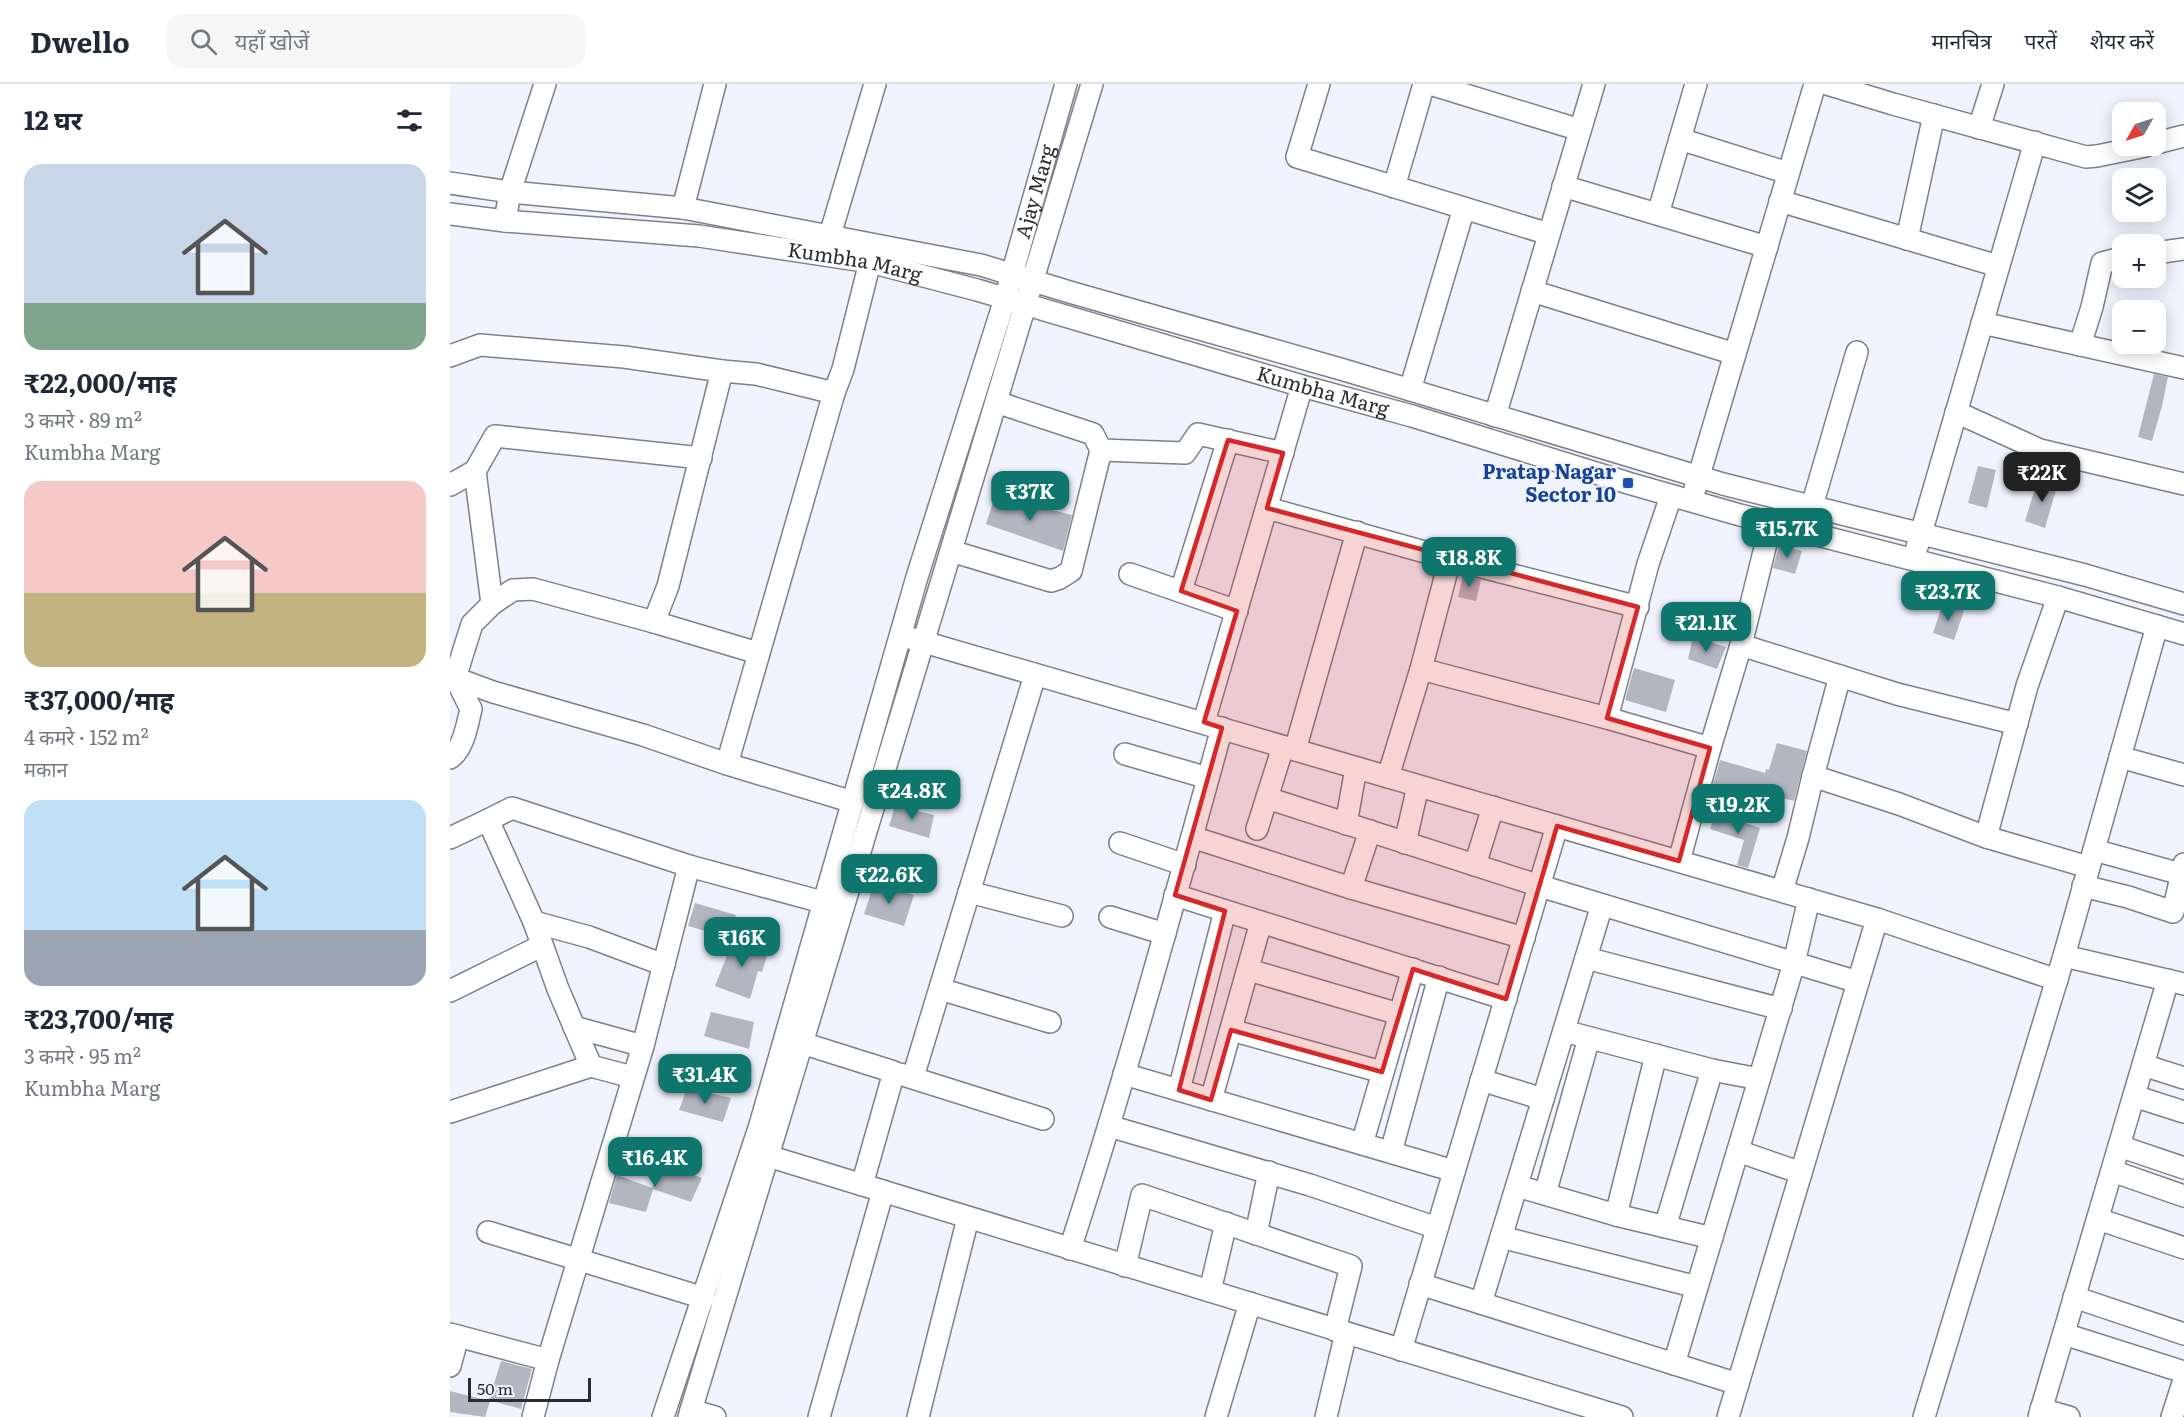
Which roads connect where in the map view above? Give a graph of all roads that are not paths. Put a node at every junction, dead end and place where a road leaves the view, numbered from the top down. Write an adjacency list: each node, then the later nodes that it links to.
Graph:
1 (545, 84): 27 (street)
2 (715, 84): 29 (street)
3 (875, 84): 35 (street)
4 (1066, 84): 43 (street, Ajay Marg)
5 (1092, 84): 44 (street, Ajay Marg)
6 (1319, 84): 26 (street)
7 (1424, 84): 26 (street)
8 (1430, 84): 14 (street)
9 (1594, 84): 17 (street)
10 (1696, 84): 19 (street)
11 (1815, 84): 23 (street)
12 (1827, 84): 15 (street)
13 (1993, 84): 16 (street)
14 (1481, 92): 17 (street)
15 (1934, 116): 16 (street); 36 (street)
16 (1979, 128): 21 (street)
17 (1580, 130): 25 (street)
18 (2184, 136): 20 (street)
19 (1680, 139): 23 (street); 32 (street)
20 (2166, 140)
21 (2035, 142): 22 (street); 42 (street)
22 (2112, 153)
23 (1788, 173): 28 (street)
24 (450, 183): 27 (street, Kumbha Marg)
25 (1563, 186): 32 (street); 34 (street)
26 (1394, 187): 30 (street)
27 (510, 192): 29 (street, Kumbha Marg); 33 (street)
28 (1780, 201): 36 (street); 37 (street)
29 (683, 208): 35 (street, Kumbha Marg)
30 (1464, 208): 34 (street); 56 (street)
31 (450, 214): 33 (street, Kumbha Marg)
32 (1658, 214): 37 (street)
33 (505, 221): 41 (street, Kumbha Marg)
34 (1549, 234): 45 (street)
35 (830, 235): 43 (street, Kumbha Marg)
36 (1907, 239): 42 (street)
37 (1767, 247): 51 (street)
38 (2166, 253): 39 (street)
39 (2183, 253)
40 (2112, 260): 49 (street)
41 (870, 262): 46 (street, Kumbha Marg); 57 (street)
42 (1998, 267): 48 (street)
43 (1012, 274): 44 (street, Kumbha Marg); 46 (street, Ajay Marg)
44 (1033, 281): 47 (street, Ajay Marg); 56 (street, Kumbha Marg)
45 (1532, 291): 51 (street); 60 (street)
46 (1005, 299): 47 (street, Kumbha Marg); 89 (street, Ajay Marg)
47 (1026, 306): 55 (street, Kumbha Marg); 58 (street, Ajay Marg)
48 (1982, 324): 49 (street); 59 (street)
49 (2080, 345): 53 (street)
50 (1857, 352): 71 (street)
51 (1735, 354): 66 (street)
52 (450, 356): 54 (street)
53 (2184, 368)
54 (722, 371): 57 (street); 64 (street)
55 (1302, 386): 63 (street); 69 (street, Kumbha Marg)
56 (1410, 390): 60 (street, Kumbha Marg)
57 (834, 393): 92 (street)
58 (996, 402): 62 (street); 76 (street, Ajay Marg)
59 (1956, 412): 67 (street); 75 (street)
60 (1495, 416): 66 (street, Kumbha Marg)
61 (1228, 440): 62 (street); 63 (street); 80 (street)
62 (1101, 450): 76 (street)
63 (1283, 453): 72 (street)
64 (701, 458): 65 (street); 86 (street)
65 (475, 471): 68 (street); 82 (street)
66 (1698, 477): 70 (street); 71 (street, Kumbha Marg)
67 (2184, 484)
68 (450, 485)
69 (1671, 496): 70 (street, Kumbha Marg); 84 (street)
70 (1691, 501): 73 (street, Kumbha Marg)
71 (1812, 506): 75 (street, Kumbha Marg)
72 (1267, 508): 74 (street); 85 (street)
73 (1771, 523): 78 (street, Kumbha Marg); 91 (street)
74 (1357, 532): 77 (street); 100 (street)
75 (1920, 533): 78 (street); 83 (street, Kumbha Marg)
76 (951, 551): 90 (street, Ajay Marg)
77 (1450, 559): 84 (street); 93 (street)
78 (1915, 560): 81 (street, Kumbha Marg)
79 (1130, 574): 80 (street)
80 (1181, 591): 85 (street)
81 (2058, 597): 87 (street, Kumbha Marg); 98 (street)
82 (492, 604): 86 (street); 94 (street)
83 (2184, 604)
84 (1638, 607): 97 (street)
85 (1237, 611): 99 (street)
86 (654, 622): 92 (street)
87 (2157, 626): 88 (street, Kumbha Marg); 103 (street)
88 (2184, 634)
89 (900, 636): 90 (street); 113 (street, Ajay Marg)
90 (924, 642): 95 (street); 137 (street, Ajay Marg)
91 (1742, 645): 96 (street); 101 (street)
92 (758, 654): 105 (street)
93 (1421, 669): 97 (street); 109 (street)
94 (453, 673): 104 (street); 105 (street)
95 (1035, 675): 99 (street); 134 (street)
96 (1840, 676): 98 (street); 107 (street)
97 (1607, 718): 101 (street)
98 (2017, 724): 121 (street)
99 (1213, 725): 100 (street); 110 (street)
100 (1289, 748): 106 (street); 112 (street)
101 (1710, 748): 125 (street)
102 (1125, 754): 110 (street)
103 (2120, 757): 108 (street); 129 (street)
104 (450, 758)
105 (727, 764): 113 (street)
106 (1356, 768): 109 (street); 116 (street)
107 (1813, 776): 121 (street); 133 (street)
108 (2184, 776)
109 (1388, 777): 111 (street)
110 (1208, 778): 120 (street)
111 (1418, 786): 114 (street); 124 (street)
112 (1267, 798): 116 (street); 118 (street)
113 (853, 801): 137 (street, Ajay Marg)
114 (1493, 807): 117 (street); 127 (street)
115 (488, 820): 122 (street); 128 (street); 143 (street)
116 (1346, 824): 119 (street)
117 (1557, 826): 125 (street); 131 (street)
118 (1257, 829)
119 (1370, 831): 124 (street); 132 (street)
120 (1192, 837): 126 (street); 132 (street)
121 (1986, 837): 129 (street)
122 (450, 838)
123 (1120, 843): 126 (street)
124 (1405, 843): 127 (street)
125 (1679, 861): 133 (street)
126 (1185, 865): 135 (street)
127 (1475, 865): 131 (street)
128 (689, 866): 137 (street); 151 (street)
129 (2088, 868): 130 (street); 130 (street); 148 (street)
130 (2183, 869)
131 (1540, 886): 138 (street); 146 (street)
132 (1351, 888): 146 (street)
133 (1782, 891): 136 (street)
134 (969, 892): 140 (street); 158 (street)
135 (1175, 895): 139 (street); 145 (street)
136 (1809, 899): 142 (street); 150 (street)
137 (834, 905): 168 (street); 222 (street)
138 (1602, 905): 149 (street); 150 (street)
139 (1225, 911): 144 (street); 181 (street)
140 (1062, 916)
141 (1110, 917): 145 (street)
142 (1877, 919): 155 (street); 156 (street)
143 (534, 921): 147 (street); 151 (street)
144 (1261, 922): 152 (street); 153 (street)
145 (1165, 934): 176 (street)
146 (1524, 938): 160 (street)
147 (541, 946): 159 (street); 164 (street)
148 (2064, 956): 155 (street); 157 (street)
149 (1586, 958): 161 (street); 166 (street)
150 (1794, 963): 156 (street); 161 (street)
151 (664, 965): 169 (street)
152 (1413, 969): 154 (street); 162 (street)
153 (1249, 970): 162 (street); 165 (street)
154 (1439, 977): 160 (street); 192 (street)
155 (2057, 980): 248 (street)
156 (1858, 982): 198 (street)
157 (2176, 982): 171 (street)
158 (940, 988): 163 (street); 175 (street)
159 (450, 991)
160 (1506, 999): 180 (street)
161 (1780, 1009): 179 (street)
162 (1399, 1014): 174 (street)
163 (1050, 1022)
164 (574, 1027): 169 (street); 172 (street)
165 (1231, 1030): 174 (street); 184 (street)
166 (1564, 1031): 167 (street); 183 (street)
167 (1589, 1038): 170 (street); 202 (street)
168 (802, 1043): 175 (street); 193 (street)
169 (643, 1046): 177 (street)
170 (1656, 1055): 173 (street); 204 (street)
171 (2143, 1065): 178 (street); 182 (street)
172 (591, 1066): 177 (street); 185 (street)
173 (1712, 1070): 179 (street); 208 (street)
174 (1382, 1072): 189 (street)
175 (903, 1074): 187 (street); 199 (street)
176 (1124, 1074): 181 (street); 188 (street)
177 (633, 1077): 216 (street)
178 (2184, 1078)
179 (1759, 1079): 191 (street)
180 (1481, 1080): 183 (street); 195 (street)
181 (1179, 1090): 184 (street)
182 (2134, 1096): 186 (street); 190 (street)
183 (1543, 1099): 200 (street)
184 (1211, 1100): 189 (street)
185 (450, 1112)
186 (2184, 1112)
187 (1043, 1119)
188 (1109, 1125): 197 (street); 215 (street)
189 (1362, 1144): 192 (street)
190 (2119, 1146): 194 (street); 196 (street)
191 (1738, 1151): 198 (street); 213 (street)
192 (1391, 1152): 195 (street)
193 (768, 1156): 199 (street); 238 (street)
194 (2184, 1168)
195 (1454, 1171): 209 (street)
196 (2112, 1171): 203 (street); 206 (street)
197 (1269, 1172): 209 (street); 211 (street)
198 (1801, 1173): 235 (street)
199 (862, 1185): 201 (street)
200 (1517, 1186): 202 (street); 212 (street)
201 (882, 1191): 205 (street); 242 (street)
202 (1545, 1194): 204 (street)
203 (2184, 1196)
204 (1616, 1215): 208 (street)
205 (968, 1218): 215 (street); 243 (street)
206 (2098, 1219): 214 (street); 221 (street)
207 (1226, 1223): 211 (street); 217 (street); 220 (street)
208 (1665, 1227): 213 (street)
209 (1437, 1228): 218 (street)
210 (488, 1232): 216 (street)
211 (1256, 1234): 225 (street)
212 (1501, 1237): 219 (street); 223 (street)
213 (1712, 1238): 219 (street)
214 (2184, 1248)
215 (1070, 1249): 217 (street)
216 (579, 1260): 222 (street); 230 (street)
217 (1125, 1266): 220 (street)
218 (1420, 1284): 223 (street); 229 (street)
219 (1697, 1287): 231 (street)
220 (1210, 1291): 224 (street)
221 (2074, 1297): 226 (street); 228 (street)
222 (704, 1298): 240 (street)
223 (1481, 1303): 231 (street)
224 (1250, 1304): 225 (street); 244 (street)
225 (1341, 1331): 229 (street); 245 (street)
226 (2064, 1334): 233 (street); 237 (street)
227 (454, 1335): 230 (street); 232 (street)
228 (2184, 1335)
229 (1401, 1350): 236 (street)
230 (548, 1360): 239 (street)
231 (1674, 1364): 235 (street)
232 (450, 1366)
233 (2184, 1372)
234 (2184, 1380): 250 (street)
235 (1738, 1384): 247 (street)
236 (1586, 1412): 246 (street)
237 (2040, 1413): 249 (street)
238 (690, 1414): 241 (street)
239 (533, 1417)
240 (663, 1417)
241 (715, 1417)
242 (819, 1417)
243 (918, 1417)
244 (1216, 1417)
245 (1326, 1417)
246 (1622, 1417)
247 (1728, 1417)
248 (1924, 1417)
249 (2070, 1417)
250 (2172, 1417)

